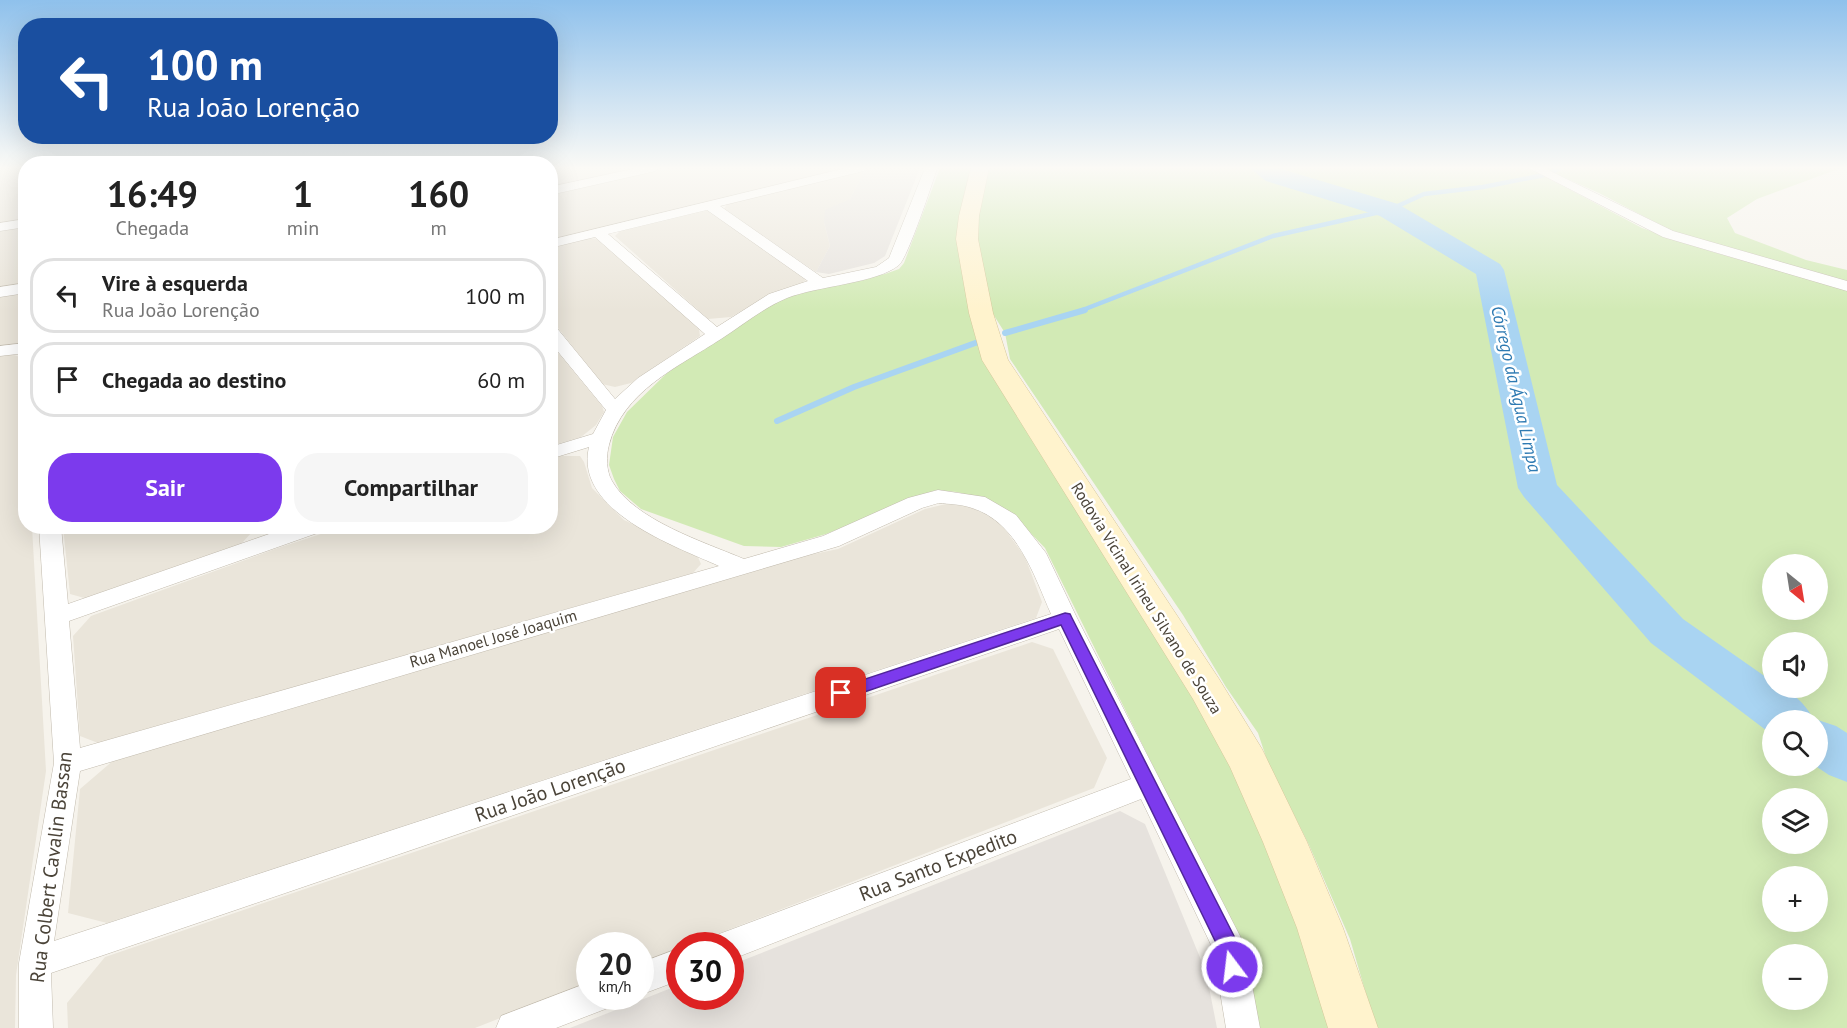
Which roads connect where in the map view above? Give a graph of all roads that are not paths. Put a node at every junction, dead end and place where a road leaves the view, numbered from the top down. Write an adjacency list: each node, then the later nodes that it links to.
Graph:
1 (665, 216): 8 (street)
2 (725, 216): 10 (street)
3 (913, 216): 10 (street)
4 (969, 216): 34 (main road, Rodovia Vicinal Irineu Silvano de Souza)
5 (1632, 216): 11 (street)
6 (18, 224): 7 (street)
7 (0, 226)
8 (598, 233): 9 (street); 14 (street)
9 (558, 242)
10 (819, 282): 14 (street)
11 (1847, 286)
12 (18, 289): 13 (street)
13 (0, 292)
14 (716, 335): 18 (street)
15 (558, 341): 18 (street)
16 (18, 349): 17 (street)
17 (0, 351)
18 (615, 410): 19 (street)
19 (600, 438): 20 (street); 23 (street)
20 (558, 451)
21 (51, 534): 24 (street, Rua Colbert Cavalin Bassan)
22 (266, 534): 24 (street)
23 (740, 566): 25 (street, Rua Manoel José Joaquim); 26 (street, Rua Manoel José Joaquim)
24 (58, 616): 26 (street, Rua Colbert Cavalin Bassan)
25 (1065, 618): 27 (street, Rua Manoel José Joaquim); 29 (street, Rua João Lorenção)
26 (68, 763): 29 (street, Rua Colbert Cavalin Bassan)
27 (1147, 785): 28 (street, Rua Santo Expedito); 33 (street, Rua Manoel José Joaquim)
28 (744, 940)
29 (35, 963): 31 (street, Rua Colbert Cavalin Bassan)
30 (576, 1004): 32 (street)
31 (36, 1028)
32 (513, 1028)
33 (1243, 1028)
34 (1353, 1028)

